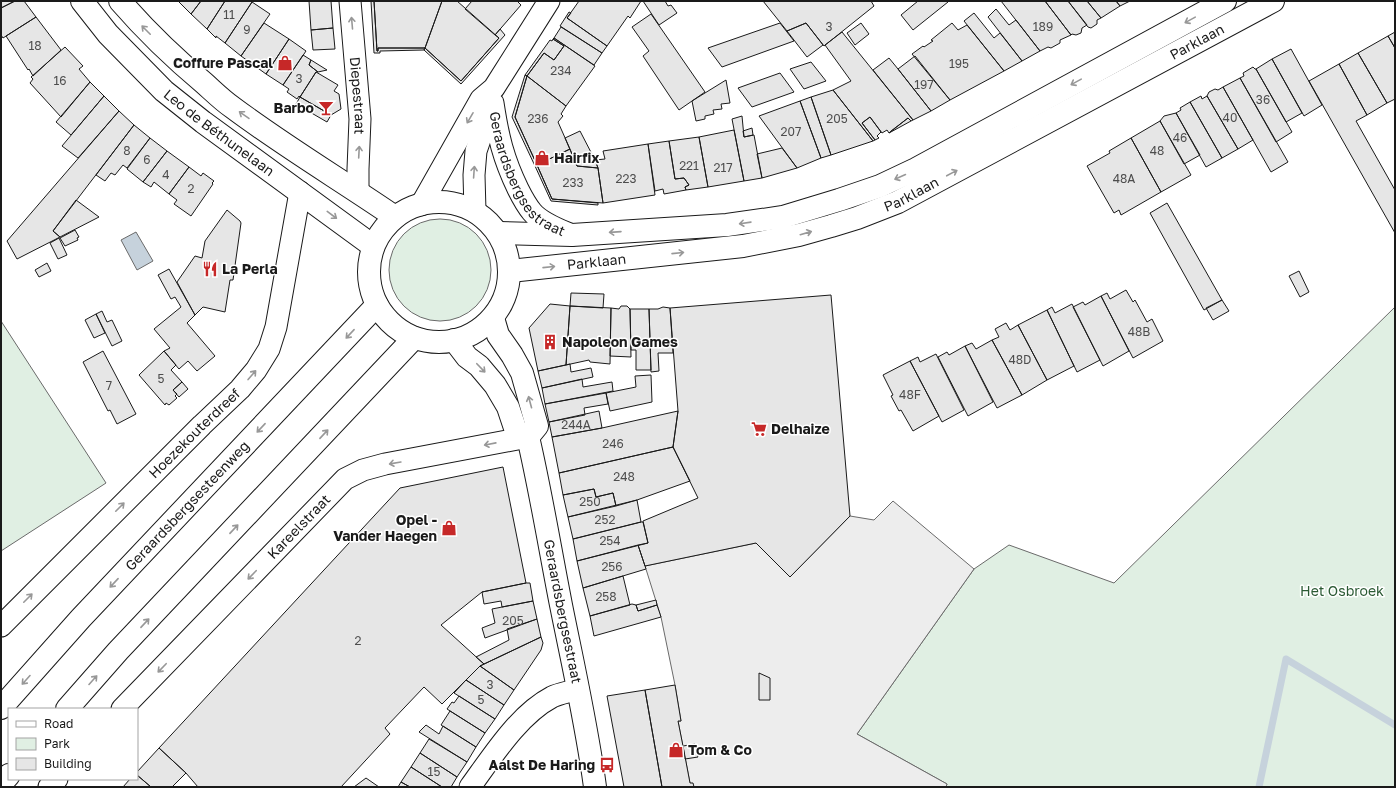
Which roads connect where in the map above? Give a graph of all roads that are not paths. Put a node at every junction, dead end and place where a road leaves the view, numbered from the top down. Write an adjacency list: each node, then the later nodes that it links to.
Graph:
1 (82, 1): 9 (main road, Leo de Béthunelaan)
2 (120, 1): 8 (main road, Leo de Béthunelaan, one-way to 2)
3 (350, 1): 8 (street, Diepestraat, one-way to 3)
4 (549, 1): 7 (street, Geraardsbergsestraat)
5 (1225, 1): 14 (main road, Parklaan, one-way to 14)
6 (1272, 1): 16 (main road, Parklaan, one-way to 6)
7 (494, 96): 10 (street, Geraardsbergsestraat, one-way to 10); 11 (street, Geraardsbergsestraat, one-way to 7); 14 (street, Geraardsbergsestraat)
8 (358, 191): 12 (main road, Leo de Béthunelaan)
9 (300, 192): 15 (main road, Leo de Béthunelaan, one-way to 15); 22 (street, Hoezekouterdreef, one-way to 9)
10 (421, 205): 11 (main road); 12 (main road)
11 (475, 211): 13 (main road)
12 (395, 217): 15 (main road)
13 (498, 233): 14 (main road, Parklaan); 16 (main road)
14 (572, 235)
15 (373, 246): 17 (main road)
16 (510, 271): 18 (main road)
17 (377, 305): 19 (main road); 24 (main road, Geraardsbergsesteenweg, one-way to 24)
18 (493, 318): 20 (main road); 21 (main road, one-way to 18)
19 (414, 338): 20 (main road); 25 (main road, one-way to 19)
20 (454, 340): 21 (main road, one-way to 21)
21 (528, 438): 23 (main road, Geraardsbergsestraat); 26 (street, Kareelstraat, one-way to 26)
22 (1, 626)
23 (578, 689): 29 (street); 30 (main road, Geraardsbergsestraat)
24 (1, 708)
25 (68, 708)
26 (123, 708)
27 (8, 776): 28 (main road)
28 (1, 784)
29 (470, 787)
30 (595, 787)

